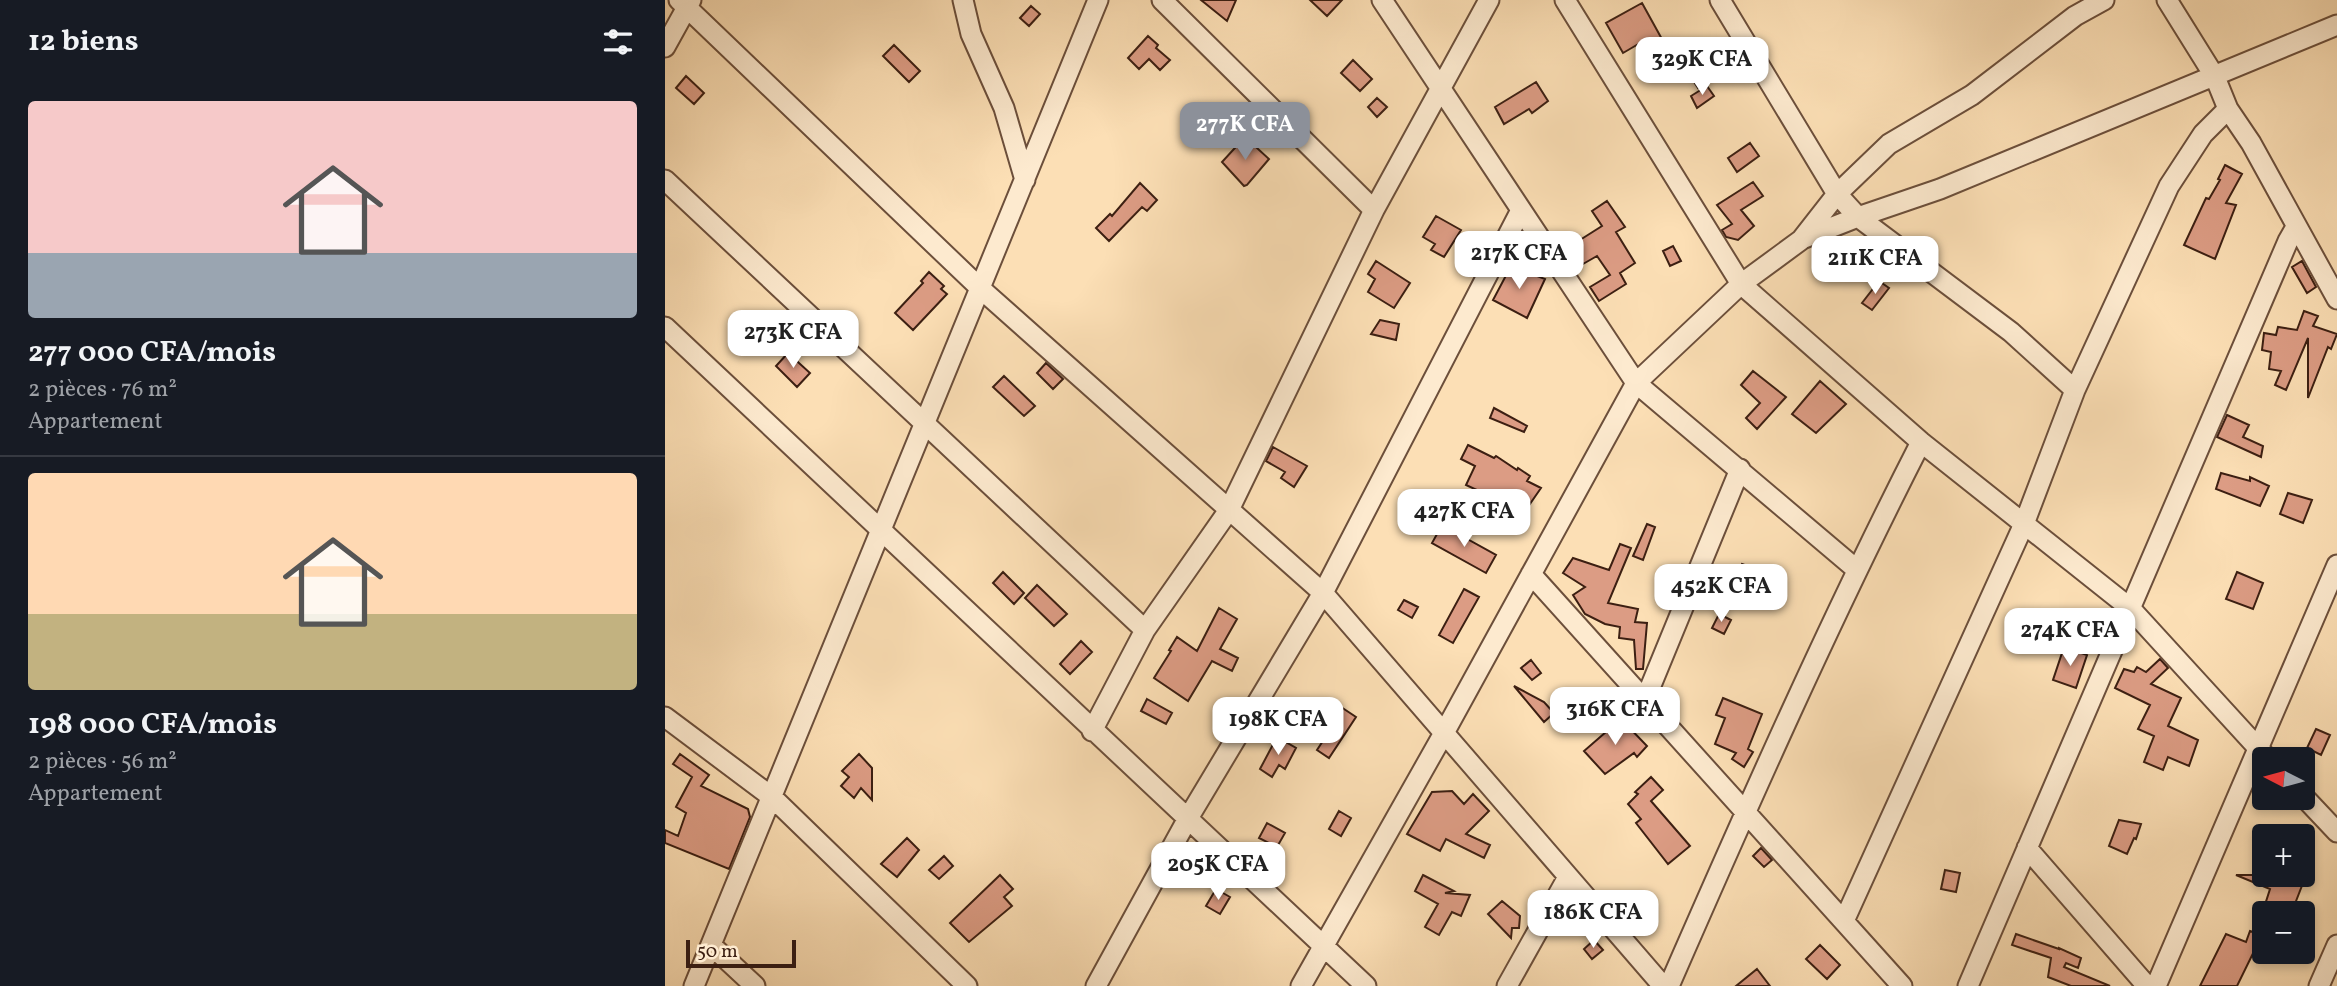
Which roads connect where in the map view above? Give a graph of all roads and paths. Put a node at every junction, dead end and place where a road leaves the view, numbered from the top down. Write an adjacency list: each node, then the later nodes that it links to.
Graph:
1 (963, 0): 17 (street)
2 (1098, 0): 17 (street)
3 (1162, 0): 19 (street)
4 (1382, 0): 14 (street)
5 (1489, 0): 14 (street)
6 (1565, 0): 24 (street)
7 (1720, 0): 18 (street)
8 (2105, 0): 18 (street)
9 (2167, 0): 13 (street)
10 (686, 3): 12 (street); 25 (street)
11 (2337, 25): 13 (street)
12 (665, 47)
13 (2214, 77): 15 (street); 21 (street)
14 (1441, 89): 19 (street); 20 (street)
15 (2228, 109): 22 (street); 29 (street)
16 (665, 180): 30 (street)
17 (1025, 180): 25 (street)
18 (1837, 194): 21 (street); 23 (street)
19 (1374, 210): 33 (street)
20 (1521, 210): 28 (street); 39 (street)
21 (1858, 217): 23 (street); 29 (street)
22 (2297, 228): 26 (street); 40 (street)
23 (1801, 240): 24 (street)
24 (1741, 284): 28 (street); 31 (street)
25 (981, 289): 30 (street); 33 (street)
26 (2337, 299)
27 (665, 327): 35 (street)
28 (1636, 383): 32 (street); 38 (street)
29 (2075, 390): 34 (street)
30 (925, 424): 35 (street); 41 (street)
31 (1921, 442): 34 (street); 37 (street)
32 (1740, 469): 37 (street); 42 (street)
33 (1229, 510): 39 (street); 41 (street)
34 (2024, 524): 40 (street); 56 (street)
35 (880, 531): 44 (street); 49 (street)
36 (2337, 565): 47 (street)
37 (1856, 569): 51 (street)
38 (1531, 574): 42 (street); 45 (street)
39 (1323, 593): 45 (street); 52 (street)
40 (2130, 608): 46 (street); 54 (street)
41 (1145, 630): 44 (street)
42 (1645, 700): 51 (street)
43 (665, 717): 49 (street)
44 (1092, 731): 52 (street)
45 (1444, 733): 55 (street); 59 (street)
46 (2258, 747)
47 (2266, 747)
48 (2252, 779): 72 (street)
49 (772, 797): 57 (street); 62 (street)
50 (2315, 809): 53 (street)
51 (1745, 811): 56 (street); 68 (street)
52 (1187, 820): 59 (street); 63 (street)
53 (2337, 832)
54 (2027, 848): 70 (street); 71 (street)
55 (1568, 877): 66 (street); 67 (street)
56 (1844, 921): 69 (street)
57 (711, 945): 60 (street); 61 (street)
58 (2337, 945): 73 (street)
59 (1324, 947): 64 (street); 65 (street)
60 (694, 986)
61 (755, 986)
62 (967, 986)
63 (1096, 986)
64 (1301, 986)
65 (1366, 986)
66 (1507, 986)
67 (1663, 986)
68 (1668, 986)
69 (1902, 986)
70 (1968, 986)
71 (2147, 986)
72 (2156, 986)
73 (2319, 986)

